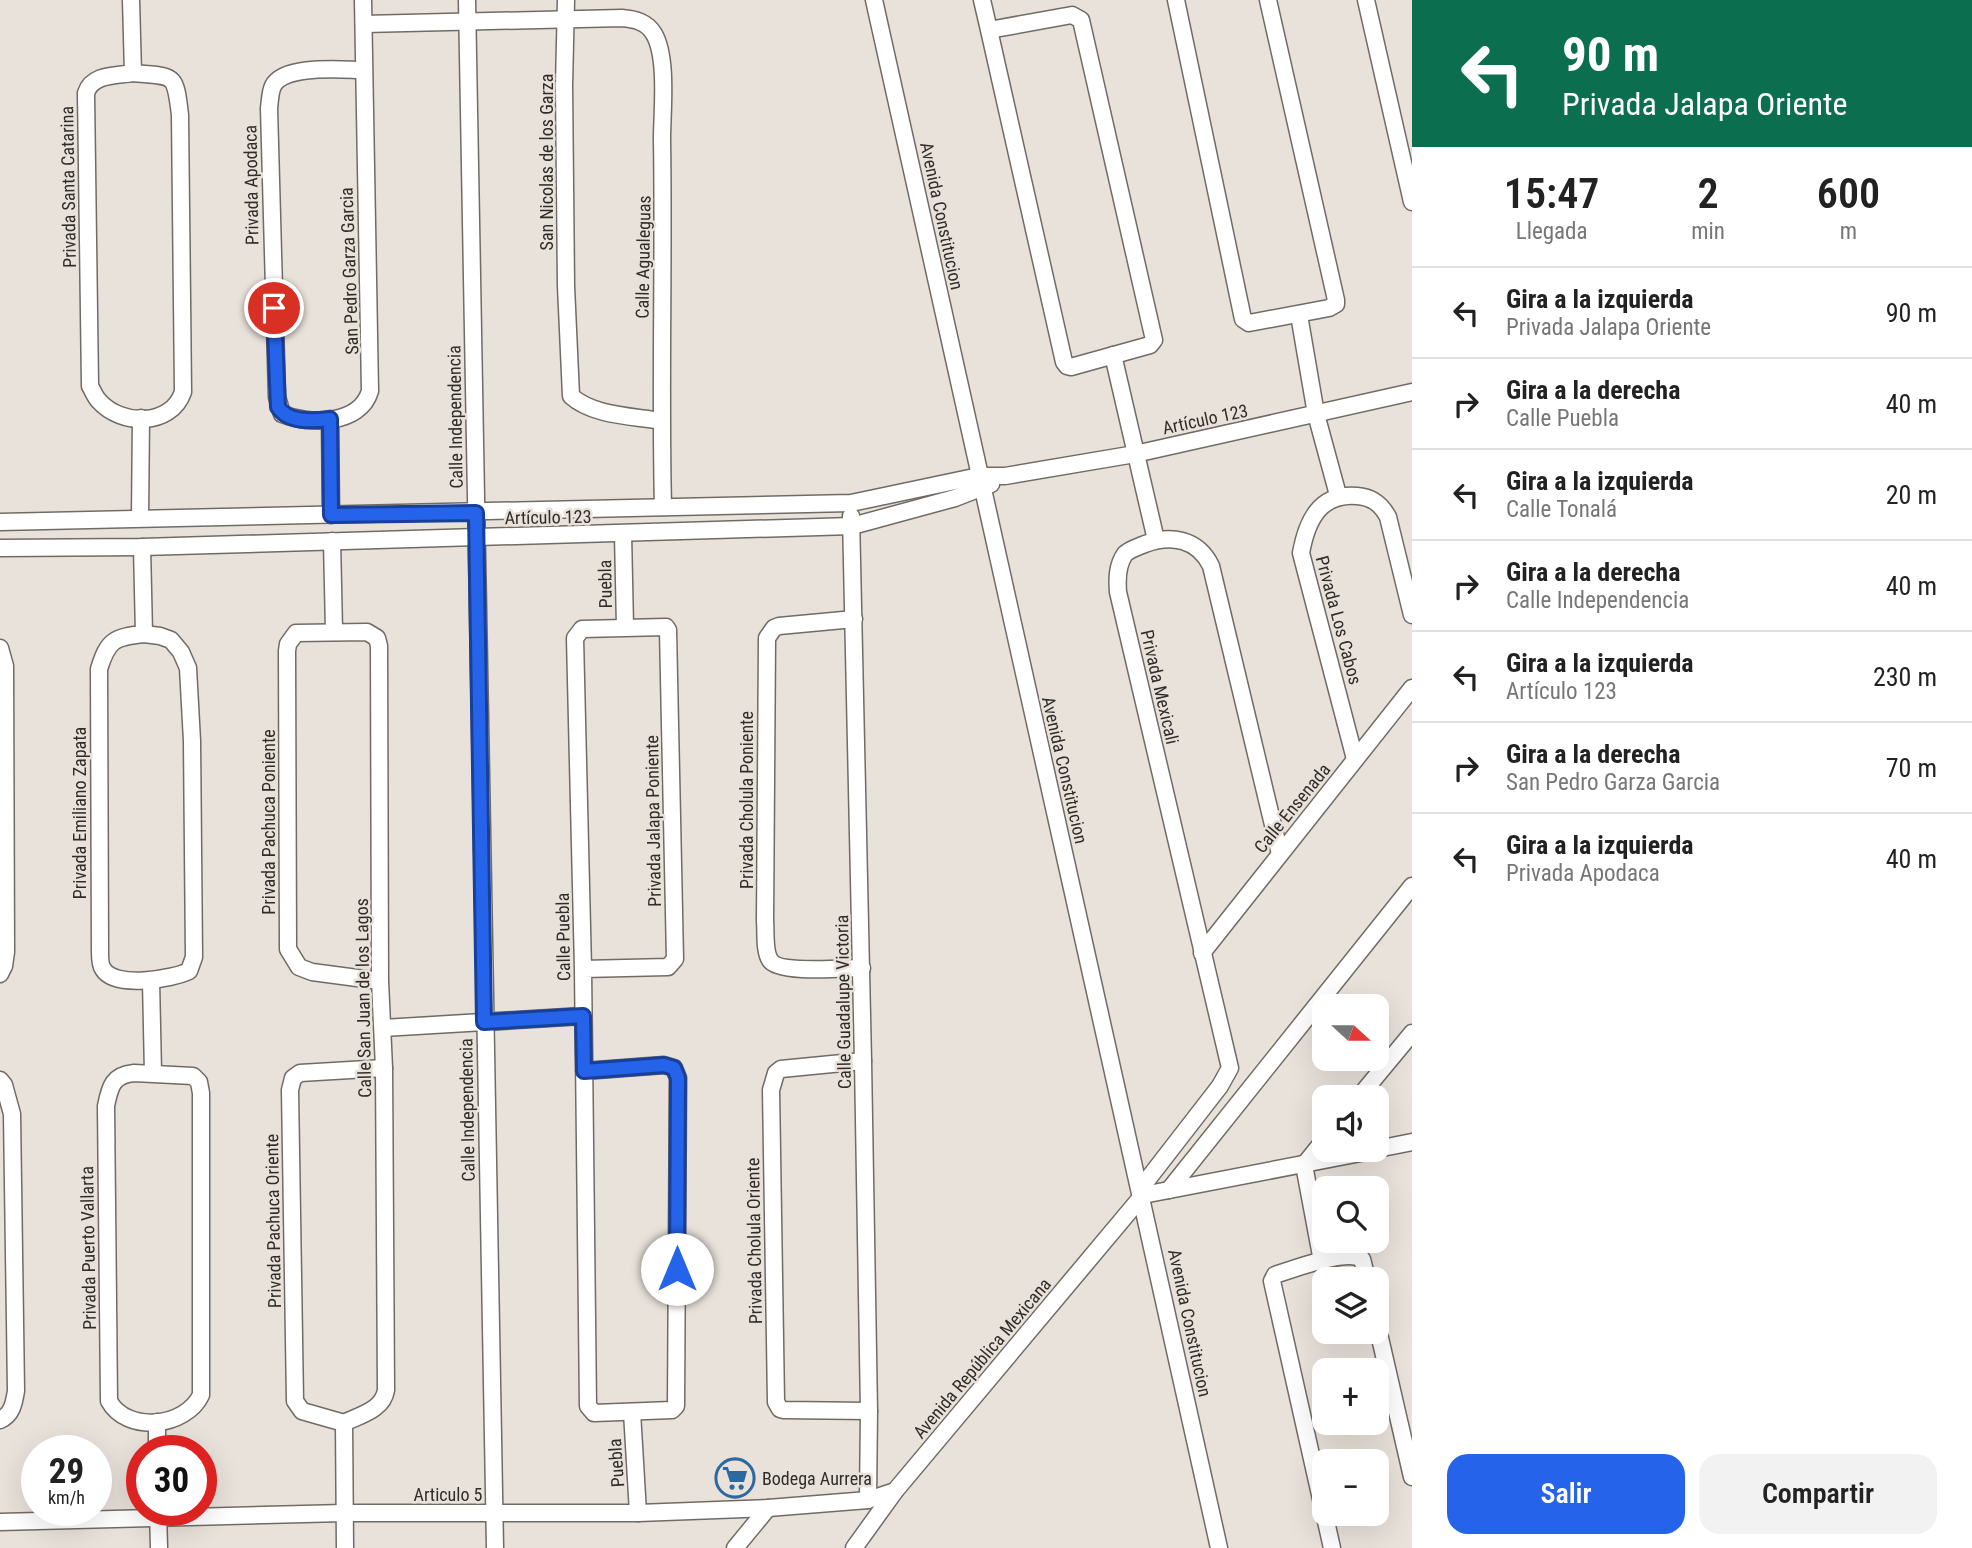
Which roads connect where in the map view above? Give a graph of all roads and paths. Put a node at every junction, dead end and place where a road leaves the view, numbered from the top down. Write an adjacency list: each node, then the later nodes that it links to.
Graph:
1 (131, 0): 15 (street)
2 (363, 0): 12 (street, San Pedro Garza Garcia)
3 (467, 0): 10 (street, Calle Independencia)
4 (566, 0): 11 (street, San Nicolas de los Garza)
5 (874, 0): 25 (street, Avenida Constitucion)
6 (982, 0): 13 (street)
7 (1176, 0): 17 (street)
8 (1268, 0): 17 (street)
9 (1366, 0): 16 (street)
10 (467, 20): 11 (street); 12 (street); 29 (street, Calle Independencia)
11 (566, 20): 23 (street, San Nicolas de los Garza); 23 (street, Calle Agualeguas)
12 (364, 24): 14 (street, San Pedro Garza Garcia)
13 (989, 30): 18 (street); 18 (street)
14 (364, 70): 22 (street, San Pedro Garza Garcia); 22 (street, Privada Apodaca)
15 (133, 73): 21 (street, Privada Santa Catarina); 21 (street, Privada Santa Catarina)
16 (1412, 202)
17 (1299, 315): 20 (street)
18 (1113, 355): 24 (street)
19 (1412, 392): 20 (street, Artículo 123)
20 (1316, 414): 24 (street, Artículo 123); 26 (street)
21 (141, 418): 31 (street)
22 (330, 419): 30 (street)
23 (661, 421): 28 (street, Calle Agualeguas)
24 (1135, 454): 25 (street, Artículo 123); 36 (street)
25 (981, 483): 27 (street, Artículo 123); 33 (street, Artículo 123); 73 (street, Avenida Constitucion)
26 (1338, 495): 40 (street); 48 (street, Privada Los Cabos)
27 (851, 503): 28 (street, Artículo 123); 33 (street, Calle Guadalupe Victoria)
28 (663, 507): 29 (street, Artículo 123)
29 (476, 513): 30 (street, Artículo 123); 35 (street, Calle Independencia)
30 (331, 515): 31 (street, Artículo 123)
31 (140, 518): 32 (street, Artículo 123)
32 (0, 522)
33 (852, 526): 34 (street, Artículo 123); 41 (street, Calle Guadalupe Victoria)
34 (623, 534): 35 (street, Artículo 123); 42 (street, Puebla)
35 (476, 538): 37 (street, Artículo 123); 58 (street, Calle Independencia)
36 (1156, 540): 49 (street); 51 (street, Privada Mexicali)
37 (332, 541): 38 (street, Artículo 123); 43 (street)
38 (142, 547): 39 (street, Artículo 123); 45 (street)
39 (0, 548)
40 (1412, 615)
41 (853, 619): 52 (street, Calle Guadalupe Victoria); 52 (street, Privada Cholula Poniente)
42 (625, 627): 44 (street, Puebla); 53 (street, Privada Jalapa Poniente)
43 (334, 631): 56 (street, Calle San Juan de los Lagos); 56 (street, Privada Pachuca Poniente)
44 (578, 632): 53 (street, Calle Puebla)
45 (144, 634): 55 (street, Privada Emiliano Zapata); 55 (street, Privada Emiliano Zapata)
46 (0, 648): 54 (street)
47 (1412, 688): 48 (street, Calle Ensenada)
48 (1355, 759): 49 (street, Calle Ensenada)
49 (1280, 854): 51 (street, Calle Ensenada)
50 (1412, 886): 72 (street)
51 (1202, 953): 73 (street, Privada Mexicali)
52 (862, 968): 61 (street, Calle Guadalupe Victoria)
53 (583, 969): 57 (street, Calle Puebla)
54 (0, 974)
55 (151, 981): 64 (street)
56 (380, 981): 59 (street, Calle San Juan de los Lagos)
57 (583, 1016): 58 (street); 63 (street, Calle Puebla)
58 (484, 1022): 59 (street); 91 (street, Calle Independencia)
59 (383, 1028): 62 (street, Calle San Juan de los Lagos)
60 (1411, 1035): 66 (street)
61 (863, 1061): 78 (street, Calle Guadalupe Victoria); 78 (street, Privada Cholula Oriente)
62 (384, 1068): 82 (street, Calle San Juan de los Lagos); 82 (street, Privada Pachuca Oriente)
63 (584, 1071): 77 (street, Calle Puebla); 79 (street)
64 (153, 1073): 81 (street, Privada Puerto Vallarta); 81 (street, Privada Puerto Vallarta)
65 (0, 1080): 80 (street)
66 (1369, 1085)
67 (1412, 1142): 68 (street)
68 (1389, 1147)
69 (1312, 1155): 71 (street)
70 (1318, 1162): 71 (street)
71 (1304, 1165): 72 (street); 74 (street)
72 (1169, 1190): 73 (street)
73 (1142, 1192): 85 (street, Avenida República Mexicana); 100 (street, Avenida Constitucion)
74 (1322, 1261): 75 (street); 101 (street)
75 (1363, 1267)
76 (1381, 1344): 84 (street)
77 (590, 1410): 79 (street, Puebla)
78 (869, 1411): 86 (street, Calle Guadalupe Victoria)
79 (632, 1412): 89 (street, Puebla)
80 (0, 1420)
81 (157, 1422): 83 (street)
82 (344, 1423): 88 (street)
83 (157, 1435)
84 (1412, 1478)
85 (895, 1491): 86 (street, Articulo 5); 99 (street, Avenida República Mexicana)
86 (868, 1500): 87 (street, Articulo 5)
87 (768, 1508): 89 (street, Articulo 5); 98 (street)
88 (344, 1513): 90 (street, Articulo 5); 91 (street, Articulo 5); 96 (street)
89 (638, 1513): 91 (street, Articulo 5)
90 (217, 1514)
91 (495, 1514): 97 (street, Calle Independencia)
92 (126, 1516): 93 (street, Articulo 5)
93 (0, 1522)
94 (158, 1526): 95 (street)
95 (159, 1548)
96 (345, 1548)
97 (495, 1548)
98 (736, 1548)
99 (855, 1548)
100 (1219, 1548)
101 (1332, 1548)

